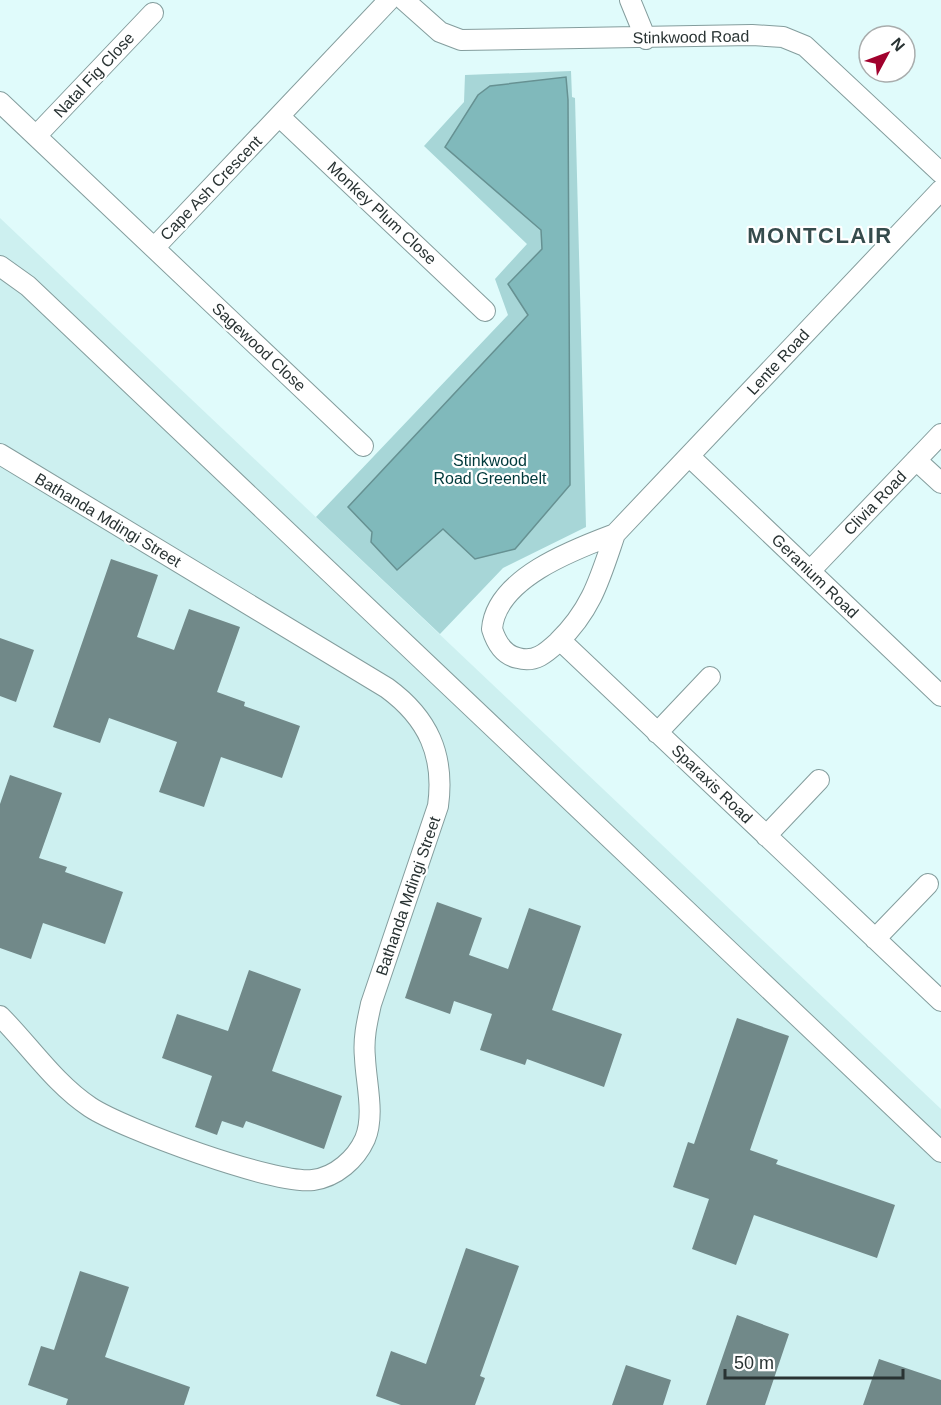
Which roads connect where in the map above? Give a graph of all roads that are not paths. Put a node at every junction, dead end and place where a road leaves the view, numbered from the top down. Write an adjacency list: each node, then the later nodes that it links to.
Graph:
1 (389, 0): 7 (street, Cape Ash Crescent)
2 (404, 0): 5 (street, Stinkwood Road)
3 (630, 0): 5 (street)
4 (153, 13): 8 (street, Natal Fig Close)
5 (646, 39): 9 (street, Stinkwood Road)
6 (0, 102): 8 (street, Cape Ash Crescent)
7 (279, 116): 11 (street, Cape Ash Crescent); 13 (street, Monkey Plum Close)
8 (36, 136): 11 (street, Cape Ash Crescent)
9 (941, 173)
10 (941, 190): 17 (street, Lente Road)
11 (154, 248): 15 (street, Sagewood Close)
12 (0, 266): 32 (street)
13 (484, 310)
14 (941, 434): 18 (street, Clivia Road)
15 (363, 446)
16 (0, 454): 31 (street, Bathanda Mdingi Street)
17 (689, 456): 20 (street, Lente Road); 21 (street, Geranium Road)
18 (916, 460): 19 (street); 21 (street, Clivia Road)
19 (941, 483)
20 (615, 534): 22 (street, Lente Road); 22 (street, Lente Road)
21 (810, 571): 24 (street, Geranium Road)
22 (560, 640): 25 (street, Sparaxis Road)
23 (710, 677): 25 (street, Sparaxis Road)
24 (941, 696)
25 (657, 733): 27 (street, Sparaxis Road)
26 (819, 780): 27 (street, Sparaxis Road)
27 (766, 836): 29 (street, Sparaxis Road)
28 (928, 884): 29 (street)
29 (875, 939): 30 (street, Sparaxis Road)
30 (941, 1001)
31 (0, 1016)
32 (941, 1152)

